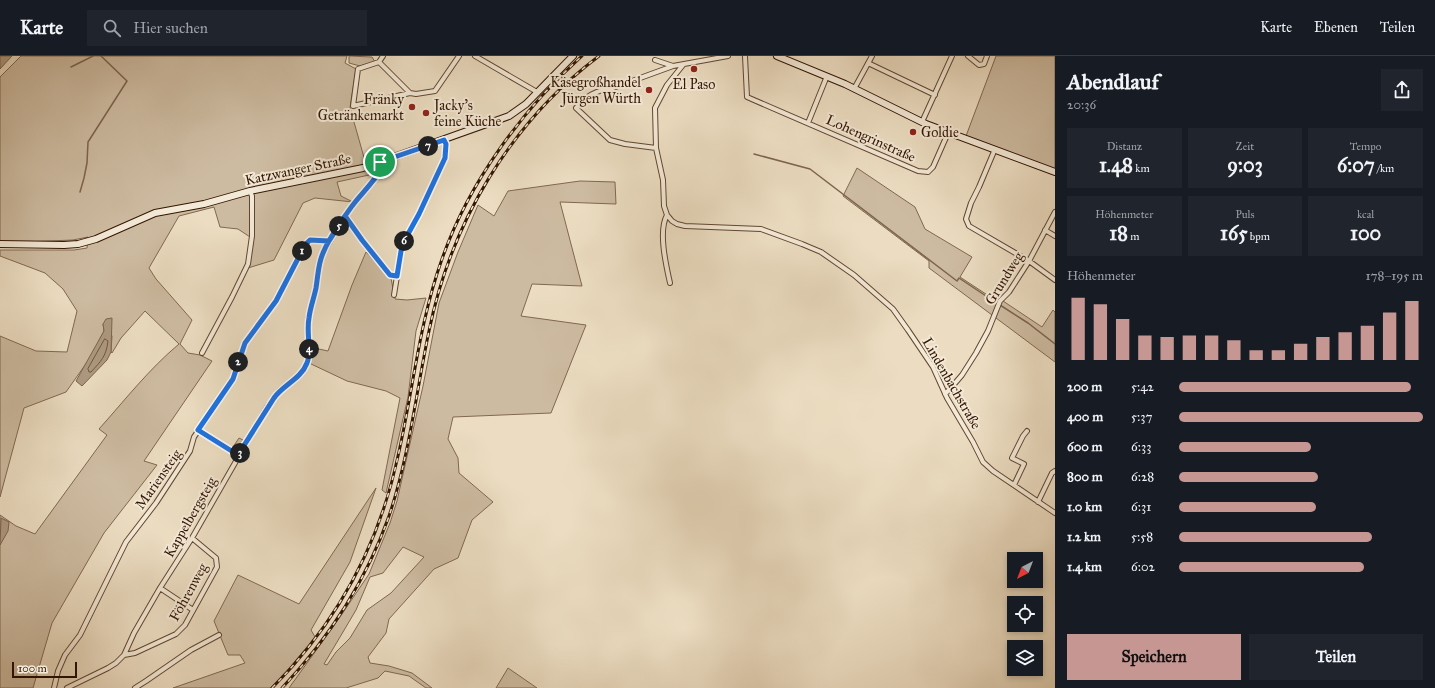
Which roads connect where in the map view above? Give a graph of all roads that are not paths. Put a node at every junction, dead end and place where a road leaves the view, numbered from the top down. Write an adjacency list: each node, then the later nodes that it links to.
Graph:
1 (383, 56): 13 (street)
2 (459, 56): 20 (street)
3 (475, 56): 19 (street)
4 (573, 56): 19 (main road, Katzwanger Straße)
5 (728, 56): 15 (street)
6 (745, 56): 23 (street, Lohengrinstraße)
7 (778, 56): 17 (main road)
8 (872, 56): 14 (street)
9 (952, 56): 21 (street)
10 (968, 56): 11 (street)
11 (988, 56)
12 (655, 60): 16 (street)
13 (379, 62): 20 (street); 20 (street)
14 (868, 63): 18 (street); 21 (street)
15 (683, 65): 16 (street); 26 (street)
16 (673, 66): 26 (street)
17 (827, 76): 18 (main road); 23 (street, Lohengrinstraße)
18 (854, 89): 22 (main road)
19 (537, 92): 25 (main road, Katzwanger Straße)
20 (410, 93)
21 (935, 95): 22 (street)
22 (922, 122): 24 (main road)
23 (808, 123): 24 (street, Lohengrinstraße)
24 (948, 133): 27 (main road)
25 (444, 140): 28 (main road, Katzwanger Straße); 39 (street)
26 (656, 148): 32 (street)
27 (995, 150): 29 (main road); 38 (street)
28 (380, 162): 30 (main road, Katzwanger Straße); 33 (street, Kappelbergsteig)
29 (1055, 172)
30 (250, 191): 37 (main road, Katzwanger Straße); 43 (street)
31 (1055, 212): 34 (street, Grundweg)
32 (667, 215): 41 (street); 44 (street, Lindenbachstraße)
33 (345, 216): 36 (street, Kappelbergsteig); 39 (street)
34 (1045, 230): 35 (street); 38 (street, Grundweg)
35 (1055, 236)
36 (329, 241): 45 (street, Mariensteig); 47 (street, Kappelbergsteig)
37 (0, 244)
38 (1029, 261): 40 (street); 44 (street, Grundweg)
39 (397, 276): 42 (street)
40 (1055, 280)
41 (670, 283)
42 (394, 295)
43 (202, 353)
44 (945, 394): 49 (street, Lindenbachstraße)
45 (198, 430): 47 (street); 57 (street, Mariensteig)
46 (1027, 431): 49 (street)
47 (238, 455): 52 (street, Kappelbergsteig)
48 (1055, 471): 50 (street)
49 (1014, 485): 50 (street, Lindenbachstraße)
50 (1038, 502): 51 (street, Lindenbachstraße)
51 (1055, 513)
52 (192, 538): 53 (street, Kappelbergsteig); 54 (street, Föhrenweg)
53 (160, 588): 54 (street); 56 (street, Kappelbergsteig)
54 (193, 610): 56 (street, Föhrenweg)
55 (219, 635): 59 (street)
56 (124, 655): 58 (street, Kappelbergsteig)
57 (54, 688)
58 (66, 688)
59 (135, 688)

